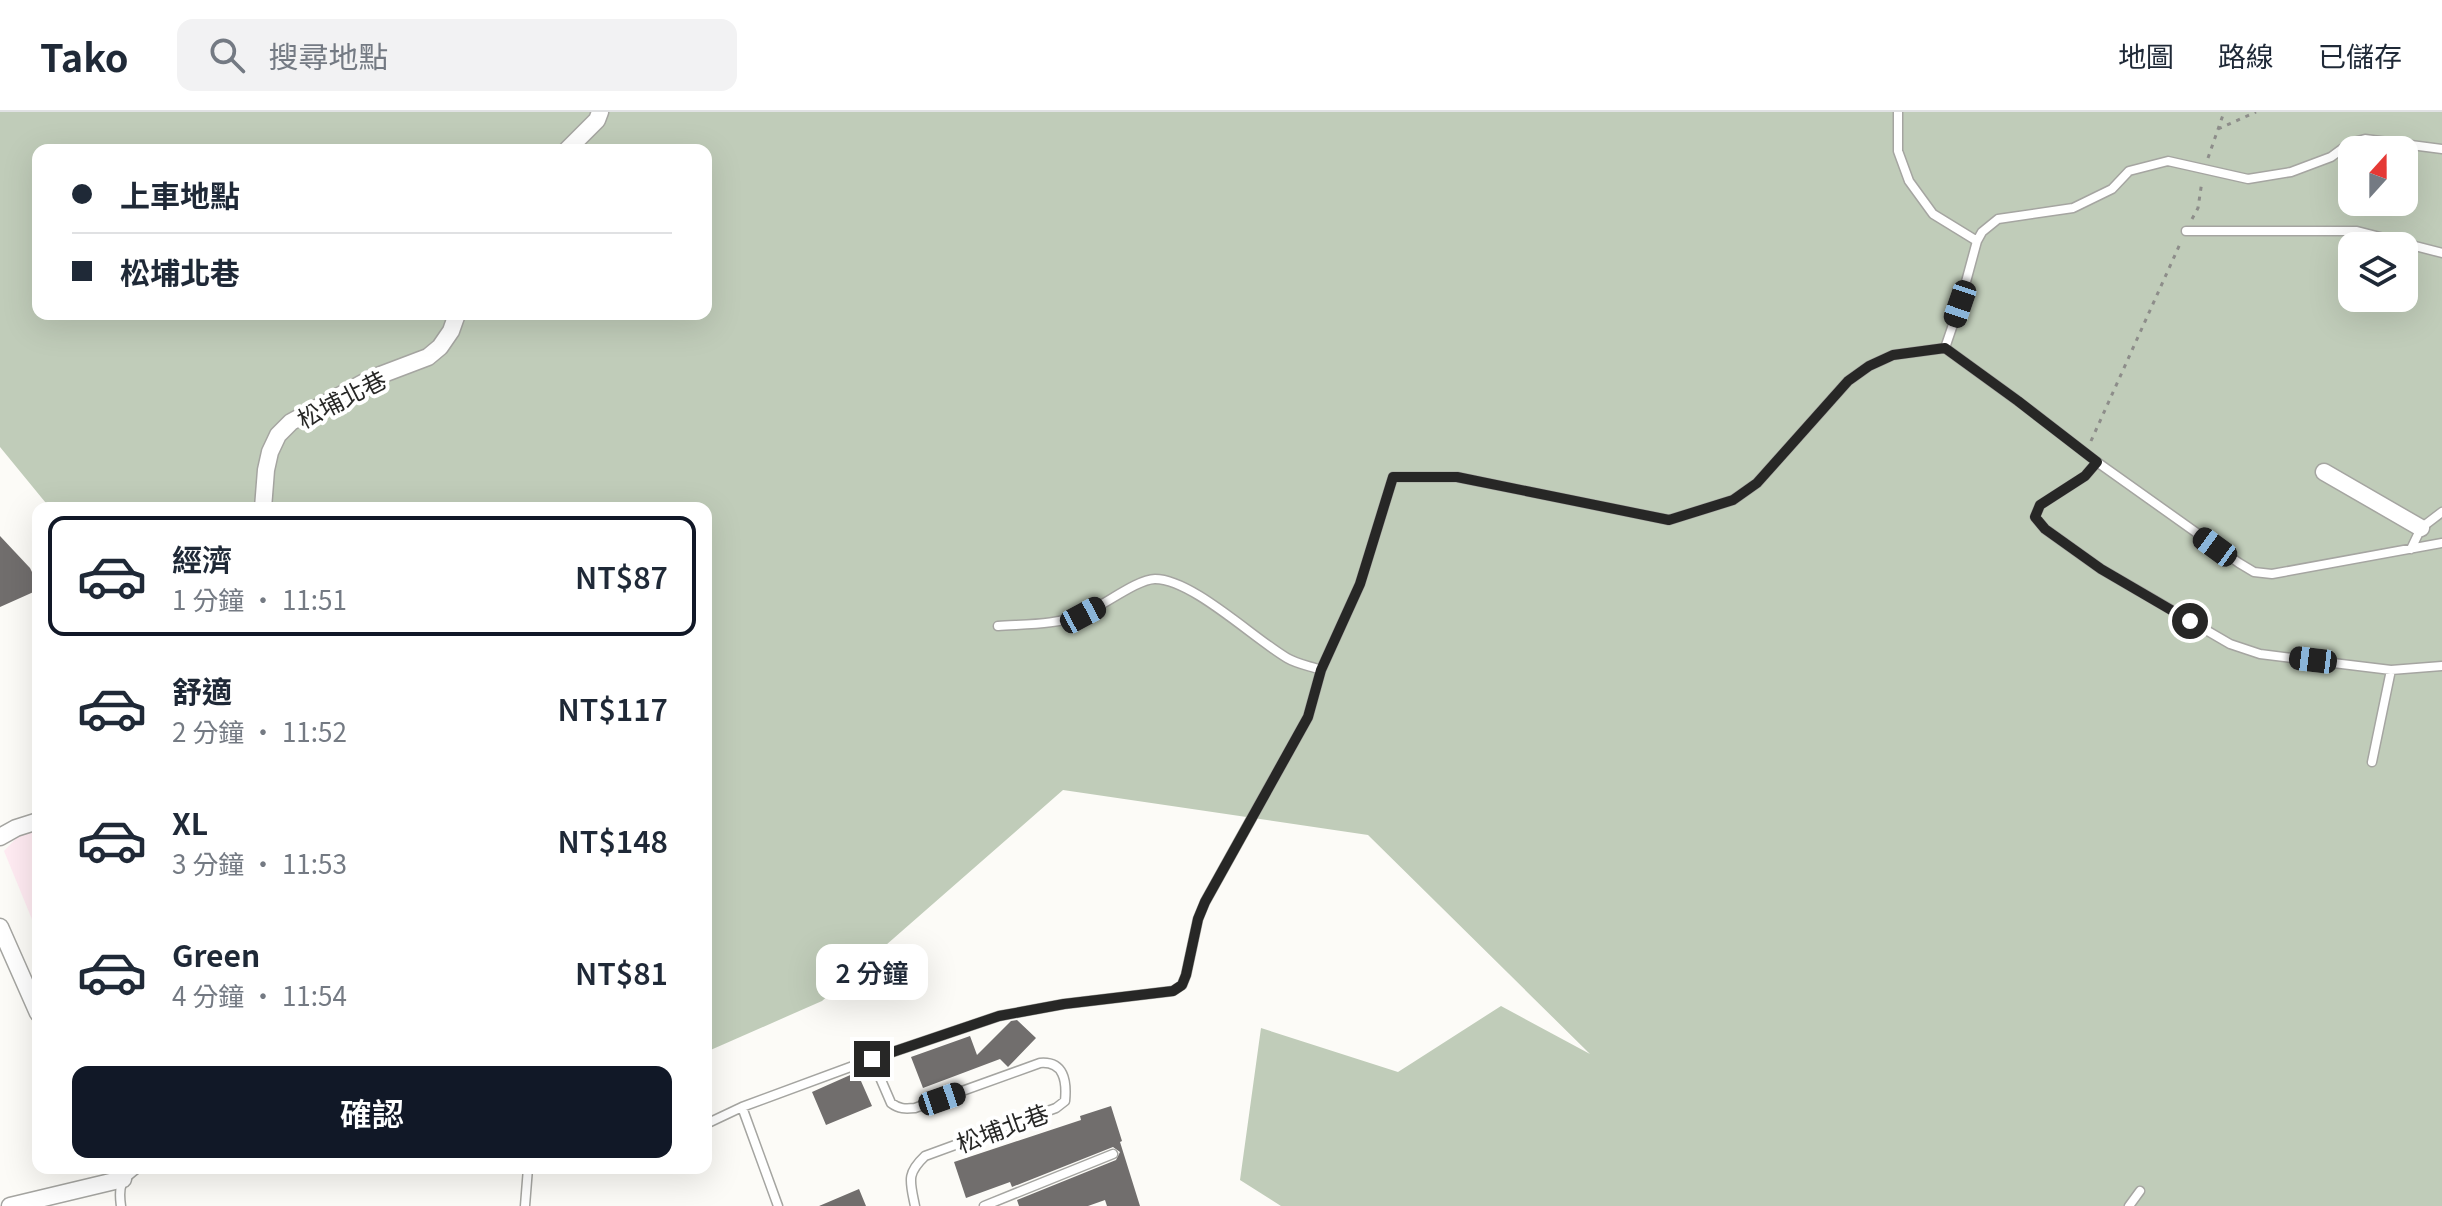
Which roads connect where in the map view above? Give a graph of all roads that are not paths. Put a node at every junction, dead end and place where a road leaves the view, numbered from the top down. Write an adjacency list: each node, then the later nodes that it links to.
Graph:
1 (600, 112): 3 (street)
2 (1898, 112): 6 (lane)
3 (573, 144)
4 (2442, 149): 6 (lane)
5 (2186, 231): 7 (lane)
6 (1977, 241): 9 (lane)
7 (2442, 253)
8 (455, 320): 12 (street, 松埔北巷)
9 (1945, 348): 10 (lane); 19 (lane)
10 (2097, 462): 16 (lane); 20 (lane)
11 (2324, 472): 14 (street)
12 (263, 502)
13 (2442, 512): 14 (lane)
14 (2421, 528): 16 (lane)
15 (2442, 543): 16 (lane)
16 (2411, 549)
17 (998, 626): 19 (lane)
18 (2442, 666): 20 (lane)
19 (1321, 670): 26 (lane)
20 (2391, 670): 21 (lane)
21 (2372, 762)
22 (32, 823): 23 (street)
23 (0, 837)
24 (0, 927): 25 (street)
25 (32, 999)
26 (872, 1059): 27 (lane); 38 (lane, 松埔北巷)
27 (742, 1107): 28 (lane); 37 (lane)
28 (712, 1121)
29 (1113, 1154): 39 (lane)
30 (528, 1174): 36 (lane)
31 (119, 1180): 33 (street); 34 (lane); 35 (lane)
32 (2140, 1191): 40 (lane)
33 (10, 1206)
34 (121, 1206)
35 (129, 1206)
36 (525, 1206)
37 (778, 1206)
38 (915, 1206)
39 (984, 1206)
40 (2129, 1206)

